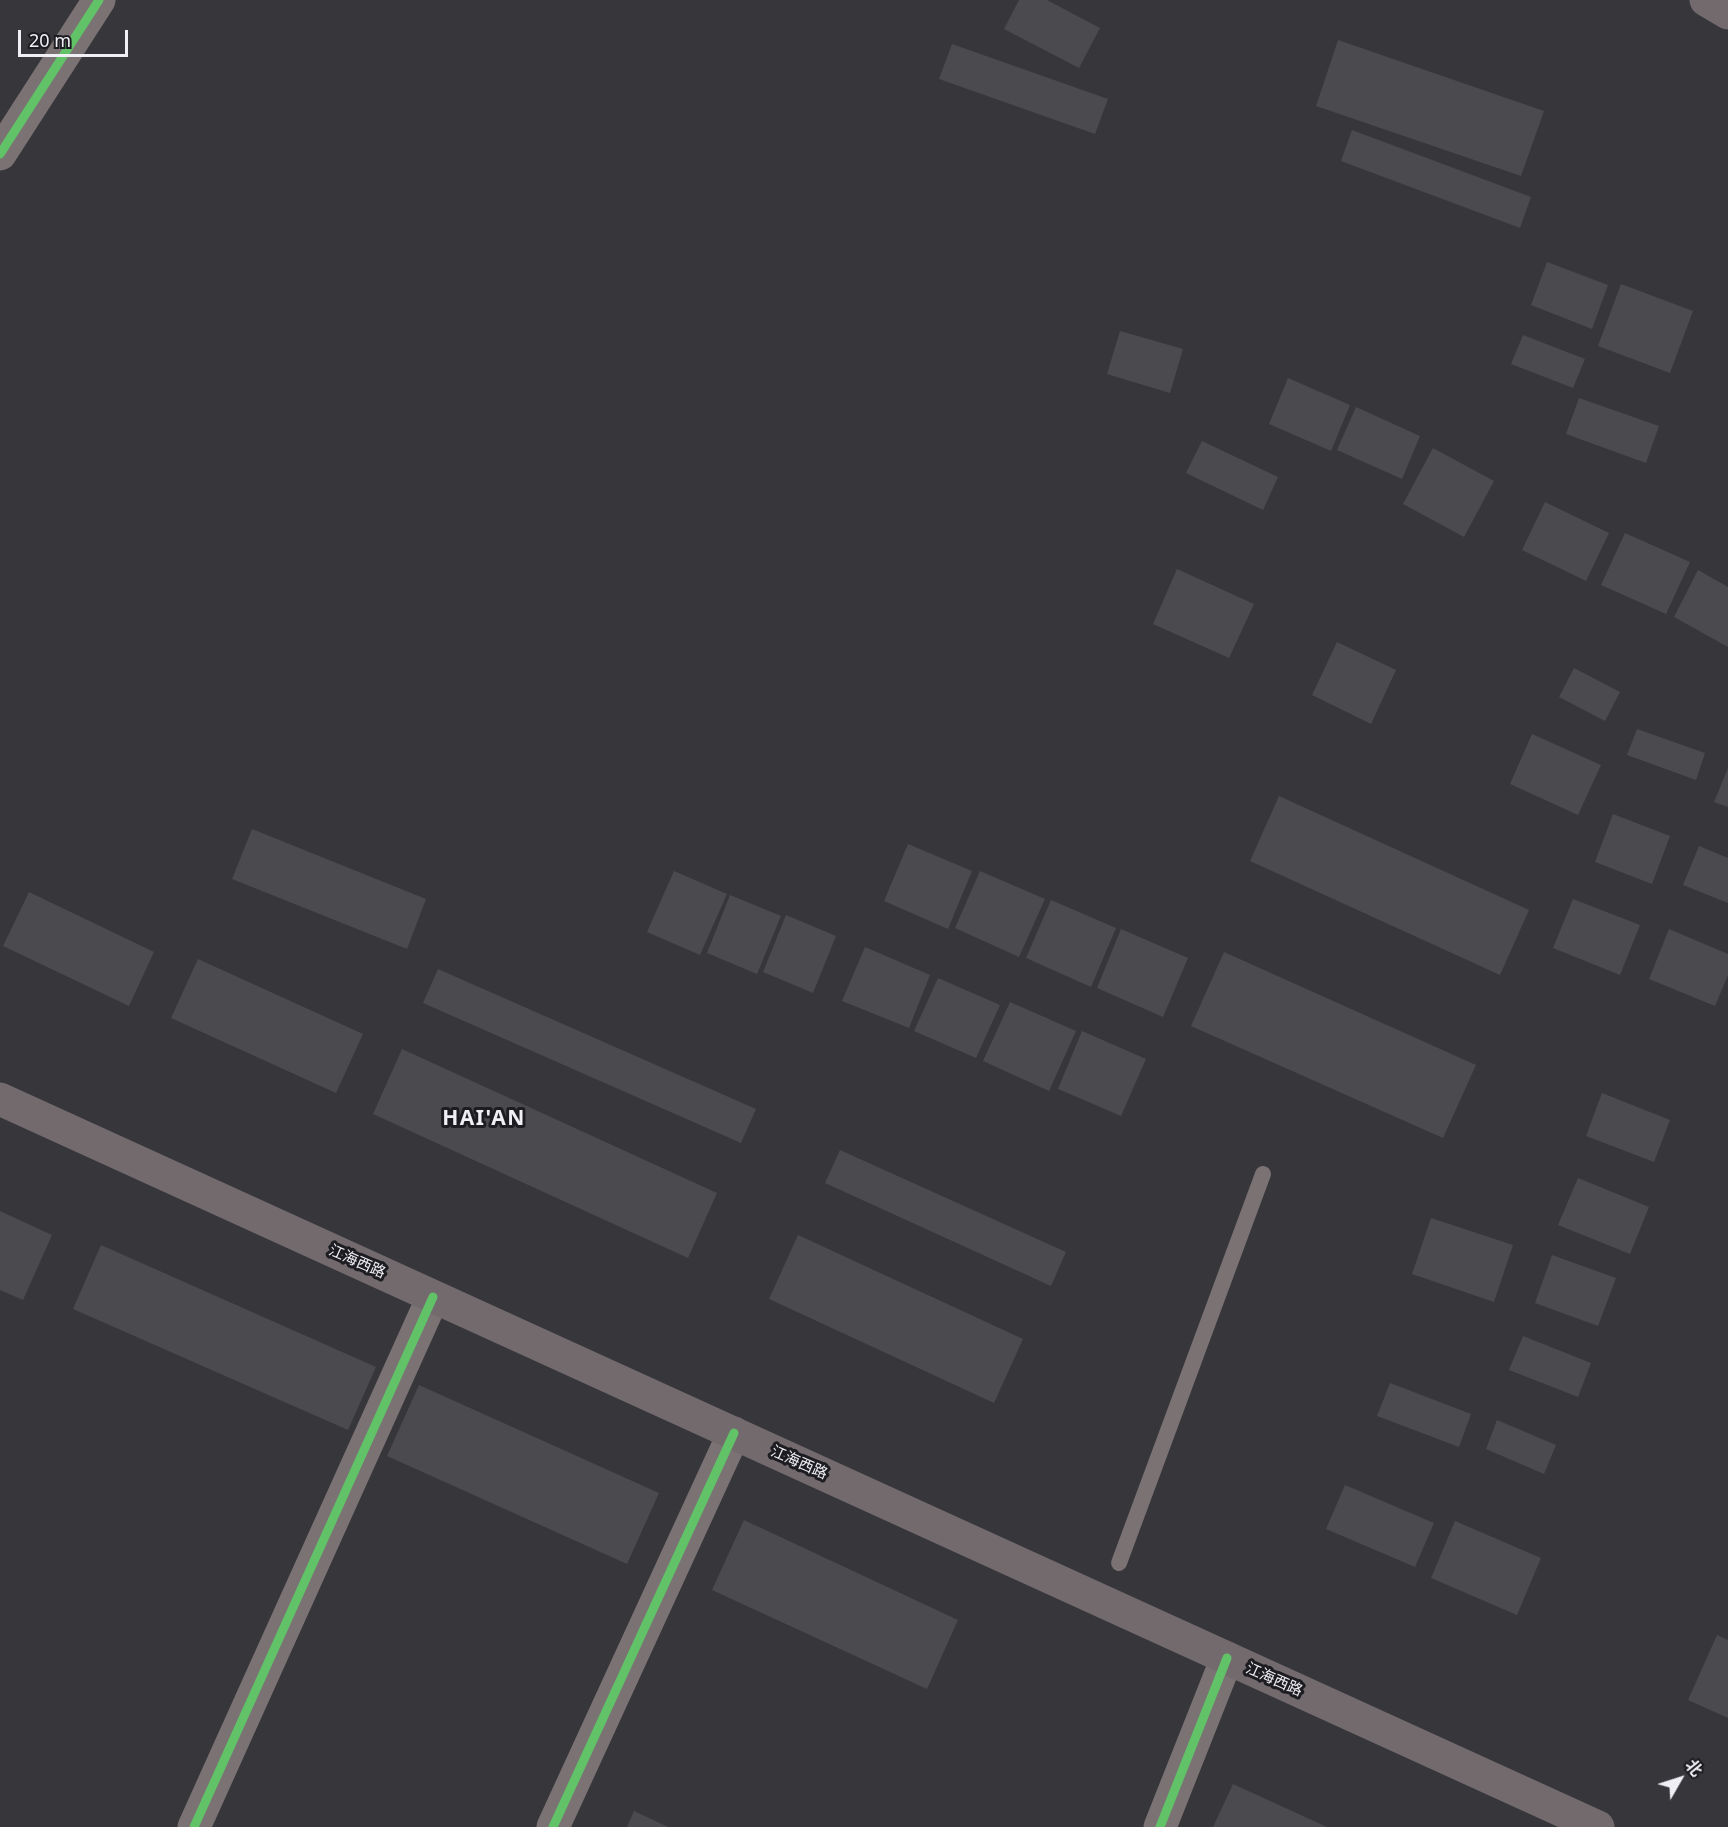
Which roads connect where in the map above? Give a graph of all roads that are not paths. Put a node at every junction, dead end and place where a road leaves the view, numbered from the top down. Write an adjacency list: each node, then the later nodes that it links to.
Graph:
1 (99, 0): 4 (street)
2 (1706, 0): 3 (main road)
3 (1728, 13)
4 (0, 154)
5 (0, 1099): 7 (main road, 江海西路)
6 (1263, 1174): 9 (lane)
7 (434, 1297): 8 (main road, 江海西路); 11 (street)
8 (734, 1433): 10 (main road, 江海西路); 12 (street)
9 (1119, 1563)
10 (1227, 1658): 13 (street); 14 (main road, 江海西路)
11 (194, 1827)
12 (553, 1827)
13 (1160, 1827)
14 (1598, 1827)

